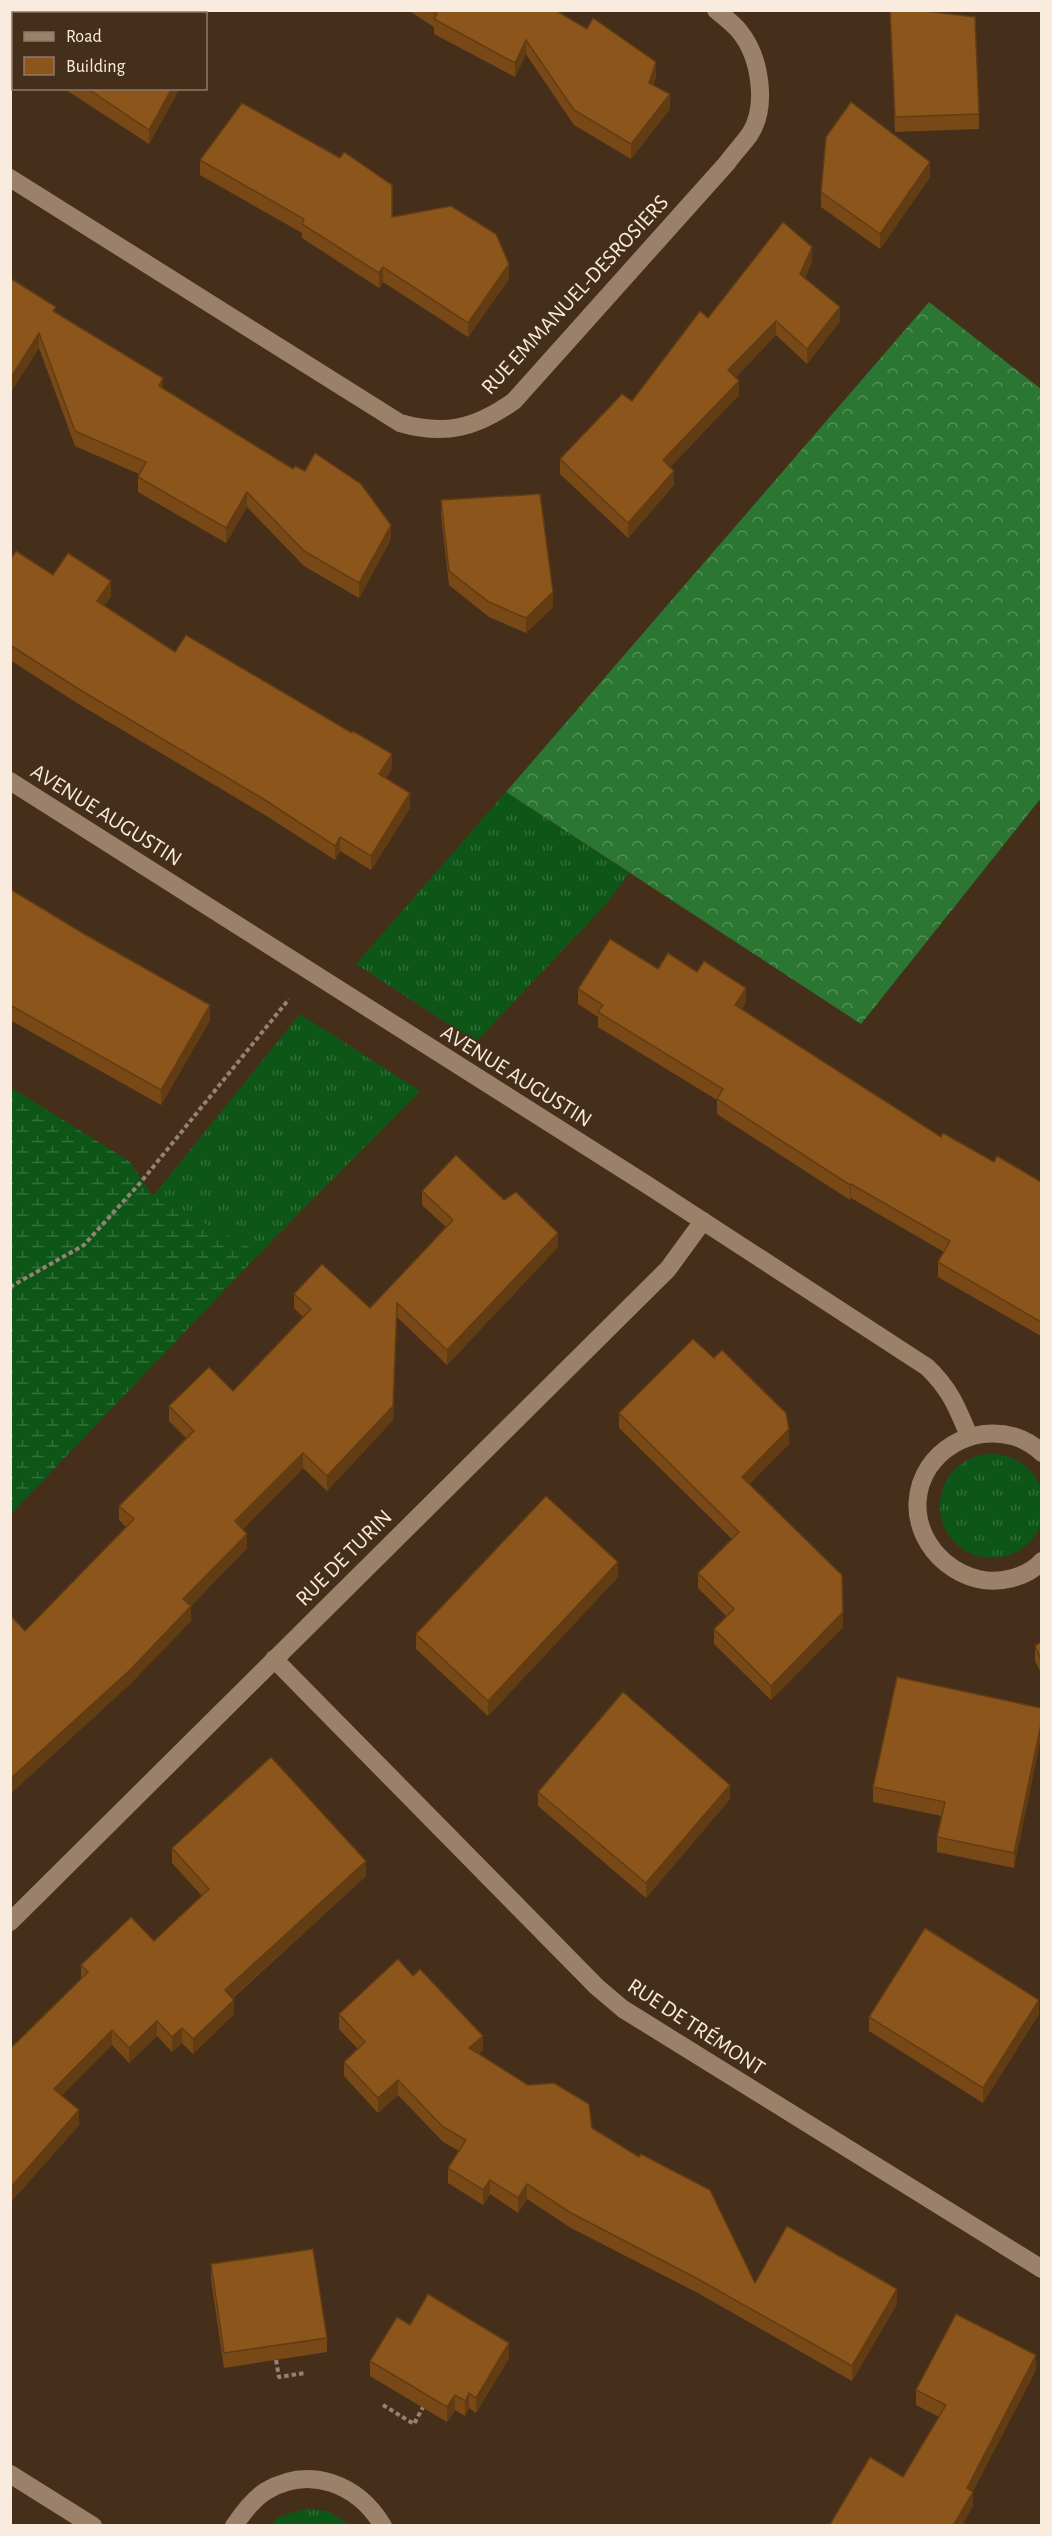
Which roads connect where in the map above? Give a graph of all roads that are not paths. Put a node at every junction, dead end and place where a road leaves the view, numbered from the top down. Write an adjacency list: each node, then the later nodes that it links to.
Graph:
1 (716, 10): 2 (street, RUE EMMANUEL-DESROSIERS)
2 (10, 178)
3 (10, 782): 4 (street, AVENUE AUGUSTIN)
4 (703, 1221): 5 (street, AVENUE AUGUSTIN); 8 (street, RUE DE TURIN)
5 (969, 1436): 6 (street); 7 (street)
6 (1041, 1453)
7 (1041, 1561)
8 (274, 1659): 9 (street, RUE DE TURIN); 10 (street, RUE DE TRÉMONT)
9 (10, 1922)
10 (1041, 2269)
11 (10, 2474): 12 (street)
12 (93, 2526)
13 (234, 2526): 14 (street)
14 (383, 2526)

